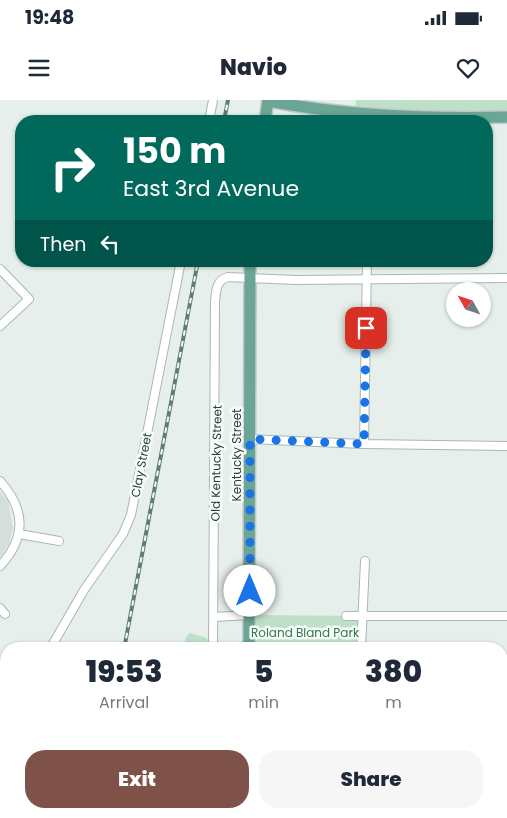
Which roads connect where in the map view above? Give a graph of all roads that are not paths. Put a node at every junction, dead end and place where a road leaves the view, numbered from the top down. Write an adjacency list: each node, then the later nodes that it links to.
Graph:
1 (213, 100): 3 (street)
2 (267, 100): 4 (main road); 5 (main road)
3 (210, 115)
4 (266, 115)
5 (350, 115)
6 (493, 117): 7 (main road)
7 (507, 117)
8 (180, 267): 29 (street, Clay Street)
9 (250, 267): 12 (main road, Kentucky Street)
10 (367, 267): 14 (street)
11 (0, 269): 15 (street)
12 (250, 278): 14 (street); 16 (main road, Kentucky Street); 28 (street, Old Kentucky Street)
13 (507, 278): 14 (street)
14 (367, 279): 17 (street)
15 (0, 326)
16 (250, 439): 17 (street); 24 (main road, Kentucky Street)
17 (364, 444): 18 (street)
18 (507, 446)
19 (0, 481): 20 (street)
20 (19, 534): 21 (street); 23 (street)
21 (59, 541)
22 (366, 561): 26 (street)
23 (0, 566)
24 (250, 614): 28 (street); 31 (main road, Kentucky Street)
25 (346, 616): 26 (street)
26 (362, 616): 27 (street); 32 (street)
27 (507, 616)
28 (214, 617): 30 (street, Old Kentucky Street)
29 (54, 642)
30 (213, 642)
31 (249, 642)
32 (361, 642)

